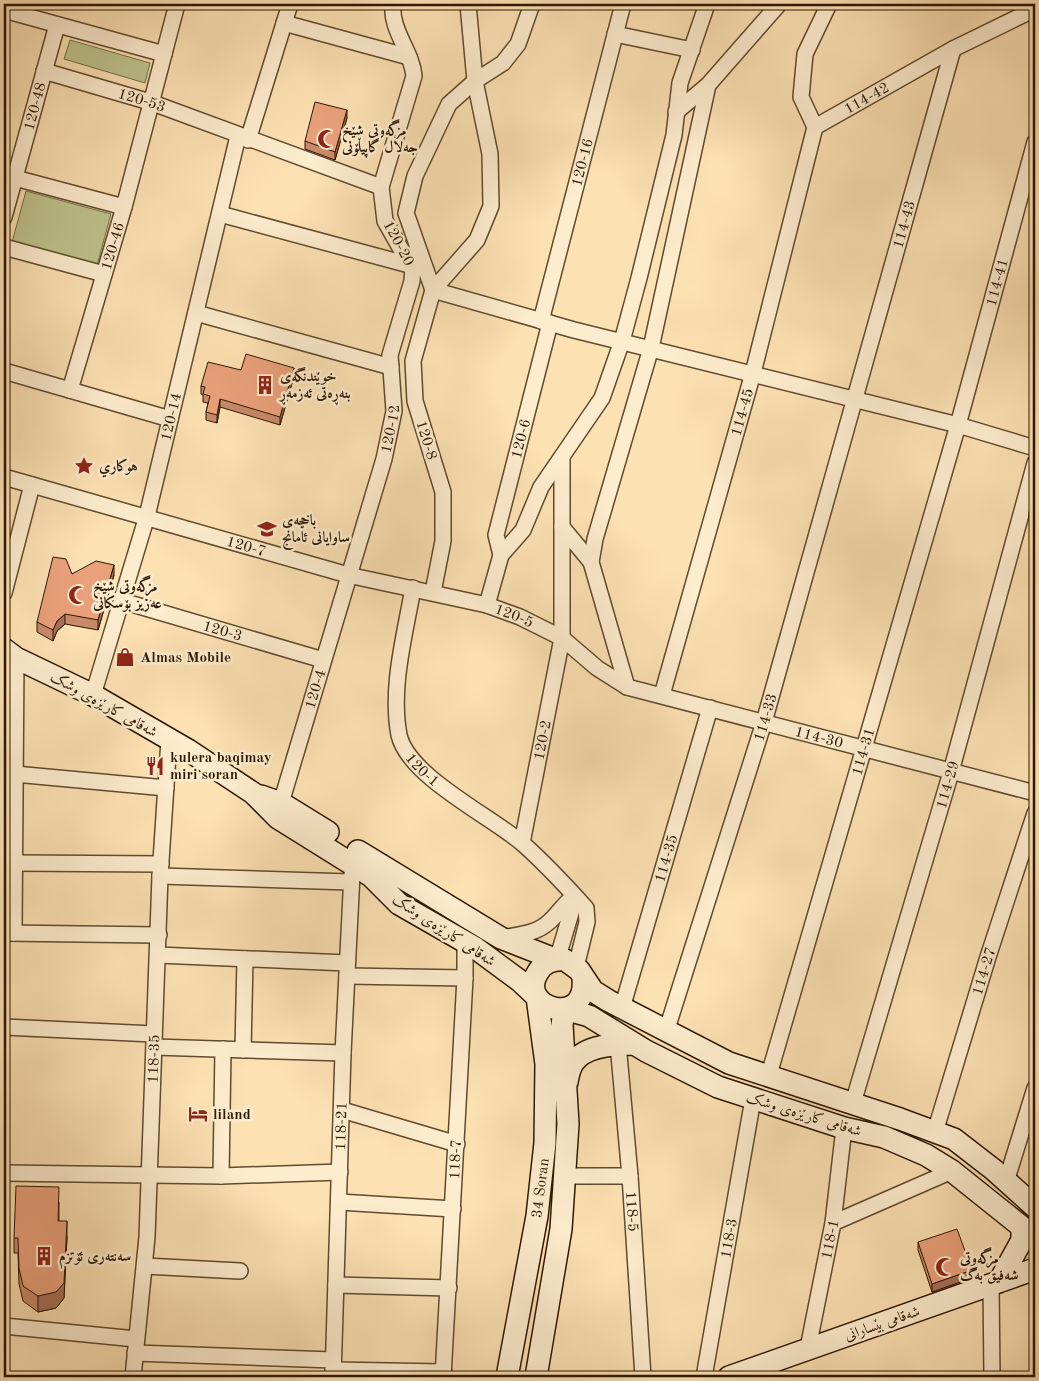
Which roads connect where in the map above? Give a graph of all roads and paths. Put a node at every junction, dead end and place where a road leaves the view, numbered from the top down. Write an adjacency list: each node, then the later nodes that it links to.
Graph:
1 (177, 4): 17 (street, 120-46)
2 (290, 4): 12 (street, 120-14)
3 (393, 4): 18 (street, 120-20)
4 (468, 4): 20 (street)
5 (532, 4): 20 (street)
6 (624, 4): 14 (street, 120-16)
7 (707, 4): 16 (street)
8 (779, 4): 21 (street)
9 (828, 4): 24 (street)
10 (1035, 9): 15 (street, 114-42)
11 (4, 10): 13 (street)
12 (284, 23): 18 (street); 25 (street, 120-14)
13 (57, 25): 17 (street); 19 (street, 120-48)
14 (615, 34): 16 (street); 37 (street, 120-16)
15 (953, 49): 24 (street, 114-42); 44 (street, 114-43)
16 (692, 50): 23 (street)
17 (164, 54): 22 (street, 120-46)
18 (409, 57): 28 (street, 120-20)
19 (44, 71): 22 (street, 120-53); 27 (street, 120-48)
20 (474, 81): 35 (street); 35 (street)
21 (708, 85): 23 (street); 39 (street)
22 (150, 102): 25 (street, 120-53); 29 (street, 120-46)
23 (676, 112): 38 (street)
24 (815, 127): 42 (street, 114-45)
25 (243, 138): 28 (street, 120-53); 30 (street, 120-14)
26 (1035, 142): 46 (street, 114-41)
27 (15, 178): 29 (street); 31 (street, 120-48)
28 (381, 187): 33 (street, 120-20)
29 (124, 206): 34 (street, 120-46)
30 (220, 214): 33 (street); 36 (street, 120-14)
31 (4, 217)
32 (4, 248): 34 (street)
33 (413, 273): 40 (street, 120-12)
34 (104, 274): 43 (street, 120-46)
35 (433, 290): 37 (street); 58 (street, 120-8)
36 (196, 314): 40 (street); 45 (street, 120-14)
37 (546, 322): 38 (street); 54 (street, 120-6)
38 (622, 341): 39 (street); 48 (street)
39 (651, 348): 42 (street); 55 (street)
40 (391, 367): 56 (street, 120-12)
41 (4, 371): 43 (street)
42 (752, 374): 44 (street); 68 (street, 114-45)
43 (70, 390): 45 (street)
44 (856, 399): 46 (street); 70 (street, 114-33)
45 (170, 419): 52 (street, 120-14)
46 (958, 425): 47 (street); 72 (street, 114-31)
47 (1035, 448)
48 (562, 458): 53 (street, 120-2); 54 (street)
49 (1035, 463): 73 (street, 114-29)
50 (4, 477): 51 (street, 120-7)
51 (32, 484): 52 (street, 120-7); 59 (street)
52 (147, 516): 56 (street, 120-7); 60 (street); 67 (street, 120-14)
53 (562, 527): 55 (street); 62 (street, 120-2)
54 (501, 555): 61 (street)
55 (591, 562): 66 (street)
56 (348, 574): 57 (street, 120-5); 64 (street, 120-4)
57 (413, 588): 58 (street, 120-5); 80 (street, 120-1)
58 (433, 592): 61 (street, 120-5)
59 (4, 593)
60 (122, 601): 64 (street, 120-3); 67 (street)
61 (487, 605): 62 (street, 120-5)
62 (562, 638): 66 (street, 120-5); 80 (street, 120-2)
63 (10, 653): 65 (street); 67 (main road, شەقامی کارێزەی وشک)
64 (323, 660): 78 (street, 120-4)
65 (11, 678): 74 (street)
66 (627, 686): 68 (street, 120-5)
67 (93, 695): 71 (main road, شەقامی کارێزەی وشک)
68 (662, 695): 69 (street, 114-30)
69 (710, 708): 70 (street, 114-30); 95 (street, 114-35)
70 (764, 722): 72 (street, 114-30); 98 (street, 114-33)
71 (169, 740): 75 (street, 118-35); 77 (main road, شەقامی کارێزەی وشک)
72 (864, 746): 73 (street, 114-30); 104 (street, 114-31)
73 (951, 769): 76 (street, 114-30); 108 (street, 114-29)
74 (10, 774): 75 (street); 81 (street)
75 (166, 788): 82 (street, 118-35)
76 (1035, 793)
77 (253, 794): 78 (main road, شەقامی کارێزەی وشک); 83 (main road, شەقامی کارێزەی وشک)
78 (281, 803): 83 (main road, شەقامی کارێزەی وشک)
79 (1035, 813): 111 (street, 114-27)
80 (522, 843): 84 (street, 120-1)
81 (14, 863): 82 (street); 85 (street)
82 (161, 870): 86 (street, 118-35); 92 (street, 118-21)
83 (390, 882): 87 (main road, شەقامی کارێزەی وشک); 88 (main road, شەقامی کارێزەی وشک)
84 (571, 894): 87 (street); 91 (street); 91 (street, 120-1)
85 (9, 933): 86 (street)
86 (159, 935): 89 (street, 118-35)
87 (501, 938): 91 (main road, شەقامی کارێزەی وشک)
88 (465, 942): 93 (street, 118-7); 94 (main road, شەقامی کارێزەی وشک)
89 (158, 955): 90 (street); 99 (street, 118-35)
90 (245, 959): 92 (street); 102 (street)
91 (572, 968): 94 (main road); 95 (main road, شەقامی کارێزەی وشک); 96 (main road)
92 (347, 970): 93 (street); 103 (street, 118-21)
93 (465, 978): 112 (street, 118-7)
94 (537, 997): 96 (main road); 135 (main road, 34 Soran)
95 (622, 1008): 98 (main road, شەقامی کارێزەی وشک)
96 (564, 1009): 100 (main road, شەقامی کارێزەی وشک); 105 (main road, 34 Soran)
97 (4, 1027): 99 (street)
98 (666, 1032): 104 (main road, شەقامی کارێزەی وشک)
99 (154, 1040): 101 (street); 116 (street, 118-35)
100 (626, 1044): 105 (main road); 107 (main road, شەقامی کارێزەی وشک); 119 (street, 118-5)
101 (223, 1049): 102 (street); 117 (street)
102 (244, 1050): 103 (street)
103 (343, 1053): 109 (street, 118-21)
104 (768, 1078): 108 (main road, شەقامی کارێزەی وشک)
105 (566, 1085): 118 (main road, 34 Soran)
106 (1035, 1088): 120 (street)
107 (753, 1098): 110 (main road, شەقامی کارێزەی وشک); 143 (street, 118-3)
108 (853, 1103): 111 (main road, شەقامی کارێزەی وشک)
109 (342, 1110): 112 (street); 114 (street, 118-21)
110 (844, 1128): 113 (main road, شەقامی کارێزەی وشک); 124 (street, 118-1)
111 (935, 1132): 120 (main road, شەقامی کارێزەی وشک)
112 (457, 1144): 123 (street, 118-7)
113 (952, 1171): 124 (street); 125 (main road, شەقامی کارێزەی وشک)
114 (340, 1172): 117 (street); 121 (street, 118-21)
115 (4, 1173): 116 (street)
116 (148, 1176): 117 (street); 126 (street, 118-35)
117 (221, 1176)
118 (564, 1176): 119 (street); 136 (main road, 34 Soran)
119 (630, 1176): 142 (street, 118-5)
120 (1006, 1182): 122 (main road, شەقامی کارێزەی وشک)
121 (339, 1202): 123 (street); 130 (street, 118-21)
122 (1035, 1207)
123 (453, 1209): 131 (street, 118-7)
124 (833, 1223): 134 (street, 118-1)
125 (1029, 1230): 129 (main road)
126 (145, 1266): 128 (street); 133 (street, 118-35)
127 (1035, 1269): 129 (main road, شەقامی بێسارانی)
128 (240, 1270)
129 (995, 1283): 134 (main road, شەقامی بێسارانی); 145 (street)
130 (336, 1285): 131 (street); 137 (street, 118-21)
131 (449, 1288): 138 (street, 118-7)
132 (4, 1326): 133 (street)
133 (136, 1346): 137 (street); 139 (street, 118-35)
134 (808, 1348): 144 (main road, شەقامی بێسارانی)
135 (513, 1349): 136 (main road); 140 (main road, 34 Soran)
136 (540, 1350): 141 (main road, 34 Soran)
137 (333, 1369): 138 (street)
138 (443, 1374)
139 (133, 1377)
140 (507, 1377)
141 (536, 1377)
142 (643, 1377)
143 (704, 1377)
144 (729, 1377)
145 (992, 1377)

